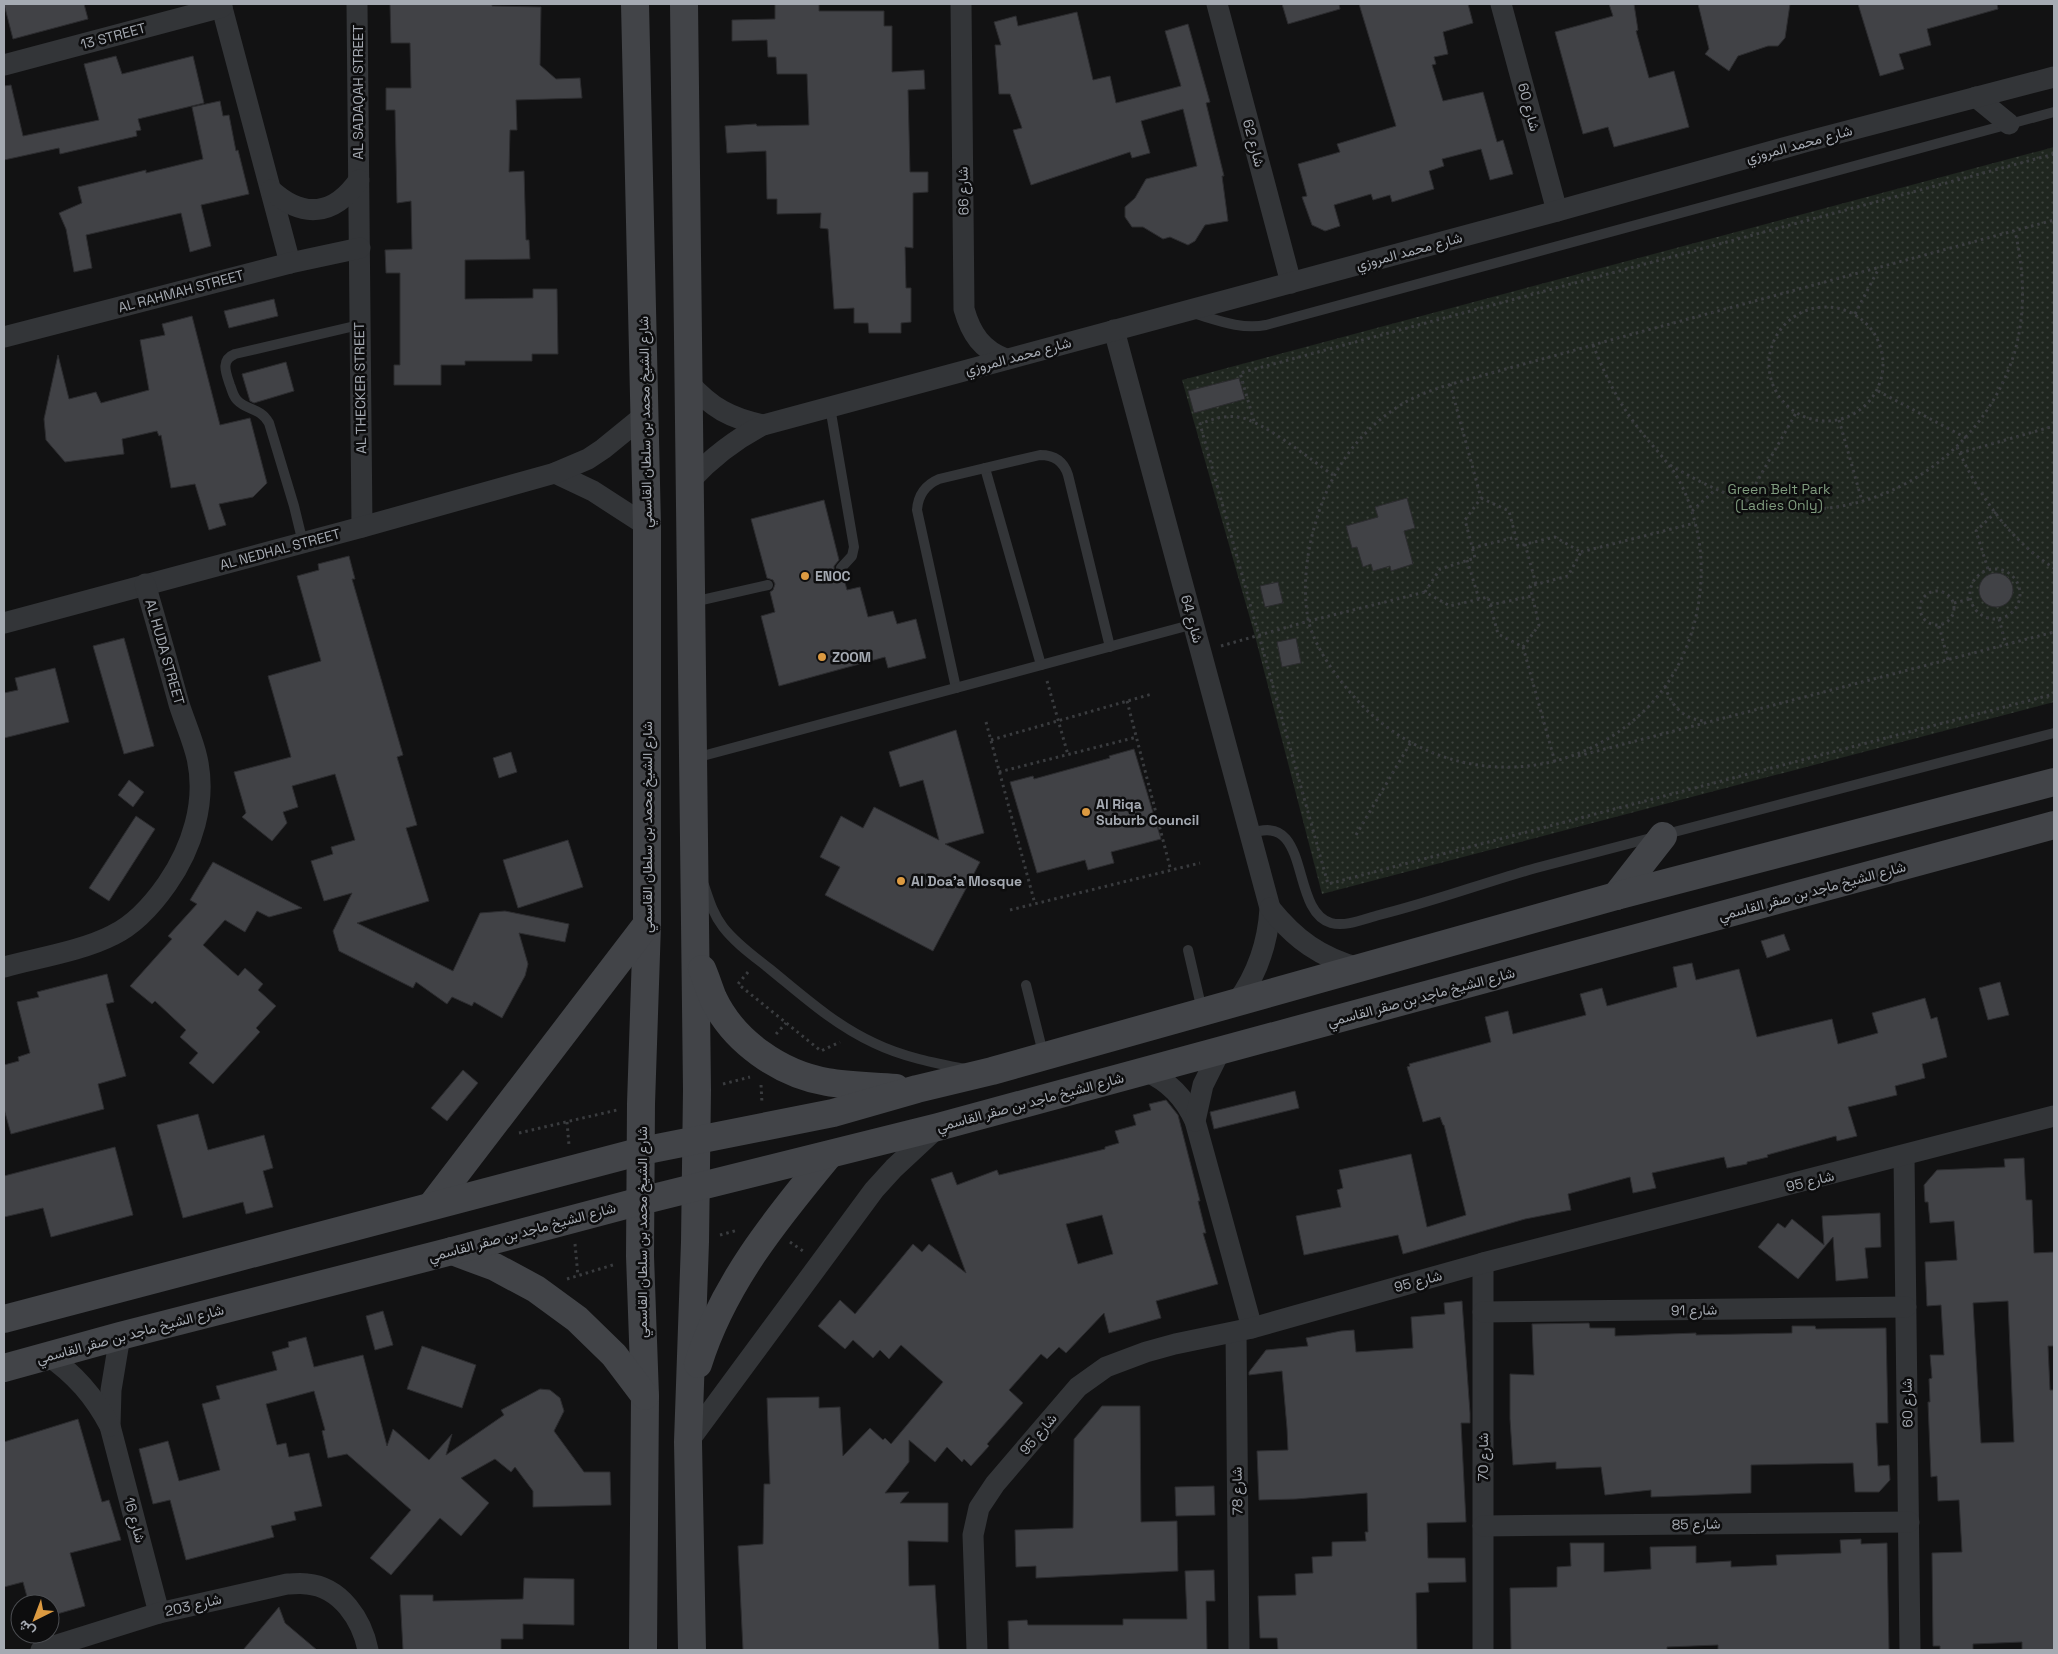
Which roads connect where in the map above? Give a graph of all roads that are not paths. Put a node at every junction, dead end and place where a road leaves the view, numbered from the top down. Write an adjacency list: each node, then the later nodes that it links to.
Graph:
1 (357, 4): 13 (street, AL SADAQAH STREET)
2 (635, 4): 26 (main road, شارع الشيخ محمد بن سلطان القاسمي)
3 (684, 4): 24 (main road)
4 (962, 4): 23 (street, شارع 66)
5 (1216, 4): 18 (street, شارع 62)
6 (1501, 4): 15 (street, شارع 60)
7 (221, 5): 8 (street, 13 STREET); 14 (street)
8 (4, 65)
9 (2054, 76): 10 (street, شارع محمد المروزي)
10 (1976, 97): 12 (street); 15 (street, شارع محمد المروزي)
11 (2054, 112): 12 (lane)
12 (2009, 124): 19 (lane)
13 (359, 180): 14 (street); 16 (street, AL SADAQAH STREET)
14 (271, 190): 17 (street)
15 (1557, 211): 18 (street, شارع محمد المروزي)
16 (360, 248): 17 (street, AL RAHMAH STREET); 20 (street, AL THECKER STREET)
17 (290, 263): 22 (street, AL RAHMAH STREET)
18 (1291, 283): 19 (street, شارع محمد المروزي)
19 (1185, 311): 21 (street, شارع محمد المروزي)
20 (360, 326): 32 (street, AL THECKER STREET); 33 (lane)
21 (1114, 330): 23 (street, شارع محمد المروزي); 39 (street, شارع 64)
22 (4, 337)
23 (1006, 359): 25 (street, شارع محمد المروزي)
24 (689, 383): 27 (street, شارع محمد المروزي); 30 (main road)
25 (830, 407): 27 (street, شارع محمد المروزي); 34 (lane)
26 (646, 414): 29 (street, AL NEDHAL STREET); 31 (main road, شارع الشيخ محمد بن سلطان القاسمي)
27 (764, 425): 30 (street, شارع محمد المروزي)
28 (986, 468): 40 (lane); 41 (lane); 42 (lane)
29 (555, 473): 31 (street); 32 (street, AL NEDHAL STREET)
30 (690, 481): 37 (main road)
31 (647, 526): 52 (main road, شارع الشيخ محمد بن سلطان القاسمي)
32 (362, 527): 33 (street, AL NEDHAL STREET)
33 (303, 543): 35 (street, AL NEDHAL STREET)
34 (841, 568)
35 (146, 584): 38 (street, AL NEDHAL STREET); 55 (street, AL HUDA STREET)
36 (768, 585): 37 (lane)
37 (692, 602): 44 (main road)
38 (4, 623)
39 (1194, 624): 40 (lane); 47 (street, شارع 64)
40 (1110, 647): 41 (lane)
41 (1041, 665): 42 (lane)
42 (956, 688): 44 (lane)
43 (2054, 733): 48 (lane)
44 (694, 758): 49 (main road)
45 (2054, 782): 50 (main road)
46 (2054, 825): 60 (main road, شارع الشيخ ماجد بن صقر القاسمي)
47 (1250, 834): 48 (lane); 51 (street, شارع 64)
48 (1663, 836): 50 (main road)
49 (695, 857): 54 (main road); 62 (lane)
50 (1616, 896): 56 (main road)
51 (1270, 908): 56 (street, شارع 64); 58 (street, شارع 64)
52 (647, 924): 69 (main road, شارع الشيخ محمد بن سلطان القاسمي); 74 (main road)
53 (1188, 950): 59 (lane)
54 (696, 952): 64 (main road); 68 (main road)
55 (4, 968)
56 (1359, 968): 58 (main road)
57 (1026, 985): 61 (lane)
58 (1237, 1002): 59 (main road)
59 (1202, 1012): 61 (main road)
60 (1220, 1051): 63 (main road, شارع الشيخ ماجد بن صقر القاسمي); 66 (street)
61 (1044, 1057): 62 (main road)
62 (992, 1071): 64 (main road)
63 (1146, 1071): 66 (street, شارع 78); 67 (main road, شارع الشيخ ماجد بن صقر القاسمي)
64 (917, 1089): 68 (main road)
65 (2054, 1116): 71 (street, شارع 95)
66 (1194, 1121): 80 (street, شارع 78)
67 (938, 1127): 70 (main road, شارع الشيخ ماجد بن صقر القاسمي); 87 (street)
68 (696, 1140): 69 (main road); 72 (main road)
69 (642, 1151): 73 (main road, شارع الشيخ محمد بن سلطان القاسمي); 74 (main road)
70 (829, 1155): 72 (main road, شارع الشيخ ماجد بن صقر القاسمي); 84 (main road)
71 (1904, 1157): 76 (street, شارع 95); 77 (street, شارع 60)
72 (694, 1188): 73 (main road, شارع الشيخ ماجد بن صقر القاسمي); 84 (main road)
73 (641, 1201): 75 (main road, شارع الشيخ ماجد بن صقر القاسمي); 85 (main road, شارع الشيخ محمد بن سلطان القاسمي)
74 (432, 1205): 79 (main road)
75 (452, 1251): 81 (main road, شارع الشيخ ماجد بن صقر القاسمي); 85 (main road)
76 (1483, 1263): 78 (street, شارع 70); 80 (street, شارع 95)
77 (1906, 1308): 78 (street, شارع 91); 88 (street, شارع 60)
78 (1483, 1312): 89 (street, شارع 70)
79 (4, 1319)
80 (1244, 1330): 95 (street, شارع 95); 96 (street, شارع 78)
81 (120, 1336): 82 (main road, شارع الشيخ ماجد بن صقر القاسمي); 86 (street, شارع 16)
82 (47, 1355): 83 (main road, شارع الشيخ ماجد بن صقر القاسمي); 86 (street, شارع 16)
83 (4, 1368)
84 (690, 1389): 87 (main road)
85 (645, 1396): 93 (main road, شارع الشيخ محمد بن سلطان القاسمي)
86 (110, 1426): 90 (street, شارع 16)
87 (688, 1442): 94 (main road)
88 (1909, 1522): 89 (street, شارع 85); 98 (street, شارع 60)
89 (1483, 1526): 97 (street, شارع 70)
90 (159, 1613): 91 (street, شارع 203); 92 (street, شارع 203)
91 (41, 1650)
92 (368, 1650)
93 (644, 1650)
94 (692, 1650)
95 (977, 1650)
96 (1239, 1650)
97 (1484, 1650)
98 (1910, 1650)

